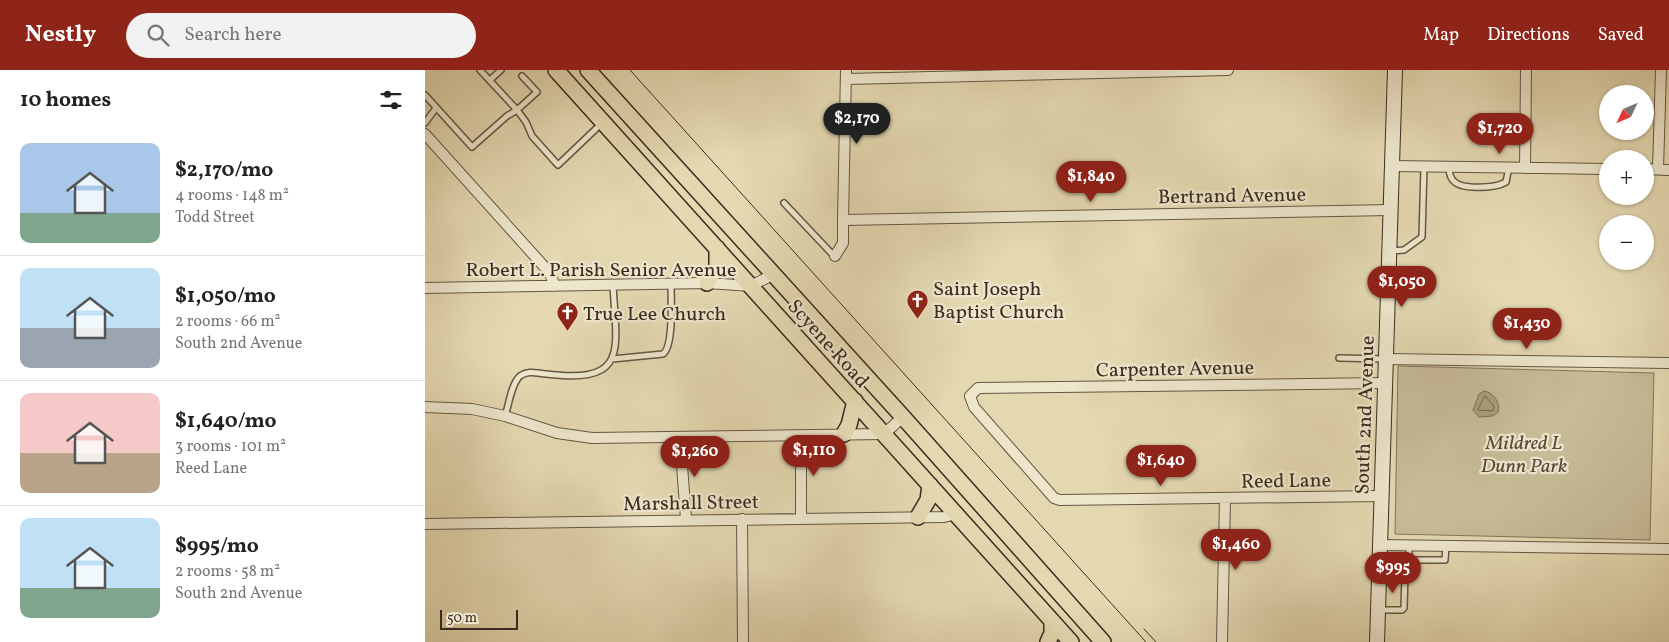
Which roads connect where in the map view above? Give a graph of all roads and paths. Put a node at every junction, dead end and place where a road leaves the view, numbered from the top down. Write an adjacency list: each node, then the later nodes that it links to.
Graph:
1 (480, 70): 11 (lane)
2 (501, 70): 11 (lane)
3 (556, 70): 15 (main road, Scyene Road)
4 (588, 70): 32 (main road, Scyene Road)
5 (1228, 70): 9 (street)
6 (1395, 70): 18 (main road, South 2nd Avenue)
7 (1527, 70): 22 (street)
8 (1661, 70): 24 (street)
9 (846, 74): 28 (street)
10 (522, 76): 14 (lane)
11 (489, 80): 14 (lane)
12 (425, 95): 13 (lane)
13 (436, 108): 14 (lane); 16 (lane)
14 (517, 110): 15 (lane)
15 (603, 122): 29 (main road, Scyene Road)
16 (425, 123)
17 (425, 134): 35 (street)
18 (1392, 166): 19 (street); 27 (main road, South 2nd Avenue)
19 (1424, 166): 20 (street); 30 (lane)
20 (1449, 167): 21 (street); 21 (lane)
21 (1509, 167): 22 (street)
22 (1525, 168): 23 (street)
23 (1599, 169)
24 (1657, 169): 25 (street)
25 (1669, 170)
26 (784, 203): 31 (lane)
27 (1390, 210): 28 (street, Bertrand Avenue); 30 (main road, South 2nd Avenue)
28 (843, 220): 31 (street)
29 (717, 248): 33 (main road); 37 (main road, Scyene Road)
30 (1389, 251): 41 (main road, South 2nd Avenue)
31 (835, 256)
32 (774, 274): 37 (street, Robert L. Parish Senior Avenue); 48 (main road, Scyene Road)
33 (707, 283): 34 (street, Robert L. Parish Senior Avenue); 37 (street, Robert L. Parish Senior Avenue)
34 (671, 285): 36 (street, Robert L. Parish Senior Avenue); 40 (lane)
35 (555, 286): 36 (street, Robert L. Parish Senior Avenue); 38 (street, Robert L. Parish Senior Avenue)
36 (613, 286): 40 (lane)
37 (751, 286): 45 (main road, Scyene Road)
38 (425, 288)
39 (1339, 358): 41 (lane)
40 (612, 359): 47 (lane)
41 (1385, 359): 42 (street); 43 (main road, South 2nd Avenue)
42 (1669, 364)
43 (1385, 383): 44 (street, Carpenter Avenue); 54 (main road, South 2nd Avenue)
44 (970, 396): 55 (street, Reed Lane)
45 (855, 401): 49 (main road); 50 (main road, Scyene Road)
46 (425, 407): 47 (street)
47 (505, 416): 52 (street)
48 (903, 417): 50 (street); 71 (main road, Scyene Road)
49 (845, 434): 50 (street); 51 (street)
50 (884, 434): 53 (main road, Scyene Road)
51 (801, 436): 52 (street); 60 (street)
52 (680, 438): 58 (street)
53 (930, 485): 56 (main road, Scyene Road); 57 (main road)
54 (1381, 496): 55 (street, Reed Lane); 62 (main road, South 2nd Avenue)
55 (1225, 499): 75 (street)
56 (956, 514): 57 (street, Marshall Street); 70 (main road, Scyene Road)
57 (918, 517): 60 (street, Marshall Street)
58 (685, 519): 59 (street, Marshall Street); 61 (street, Marshall Street)
59 (742, 519): 60 (street, Marshall Street); 72 (street)
60 (801, 519)
61 (425, 524)
62 (1380, 545): 63 (street); 67 (main road, South 2nd Avenue)
63 (1409, 545): 64 (street); 66 (lane)
64 (1446, 546): 65 (street); 66 (lane)
65 (1669, 549)
66 (1409, 560): 68 (lane)
67 (1379, 573): 68 (lane); 69 (main road, South 2nd Avenue)
68 (1405, 573): 69 (lane)
69 (1378, 610): 76 (main road, South 2nd Avenue)
70 (1052, 621): 73 (main road); 74 (main road, Scyene Road)
71 (1097, 640)
72 (743, 642)
73 (1048, 642)
74 (1071, 642)
75 (1222, 642)
76 (1377, 642)

